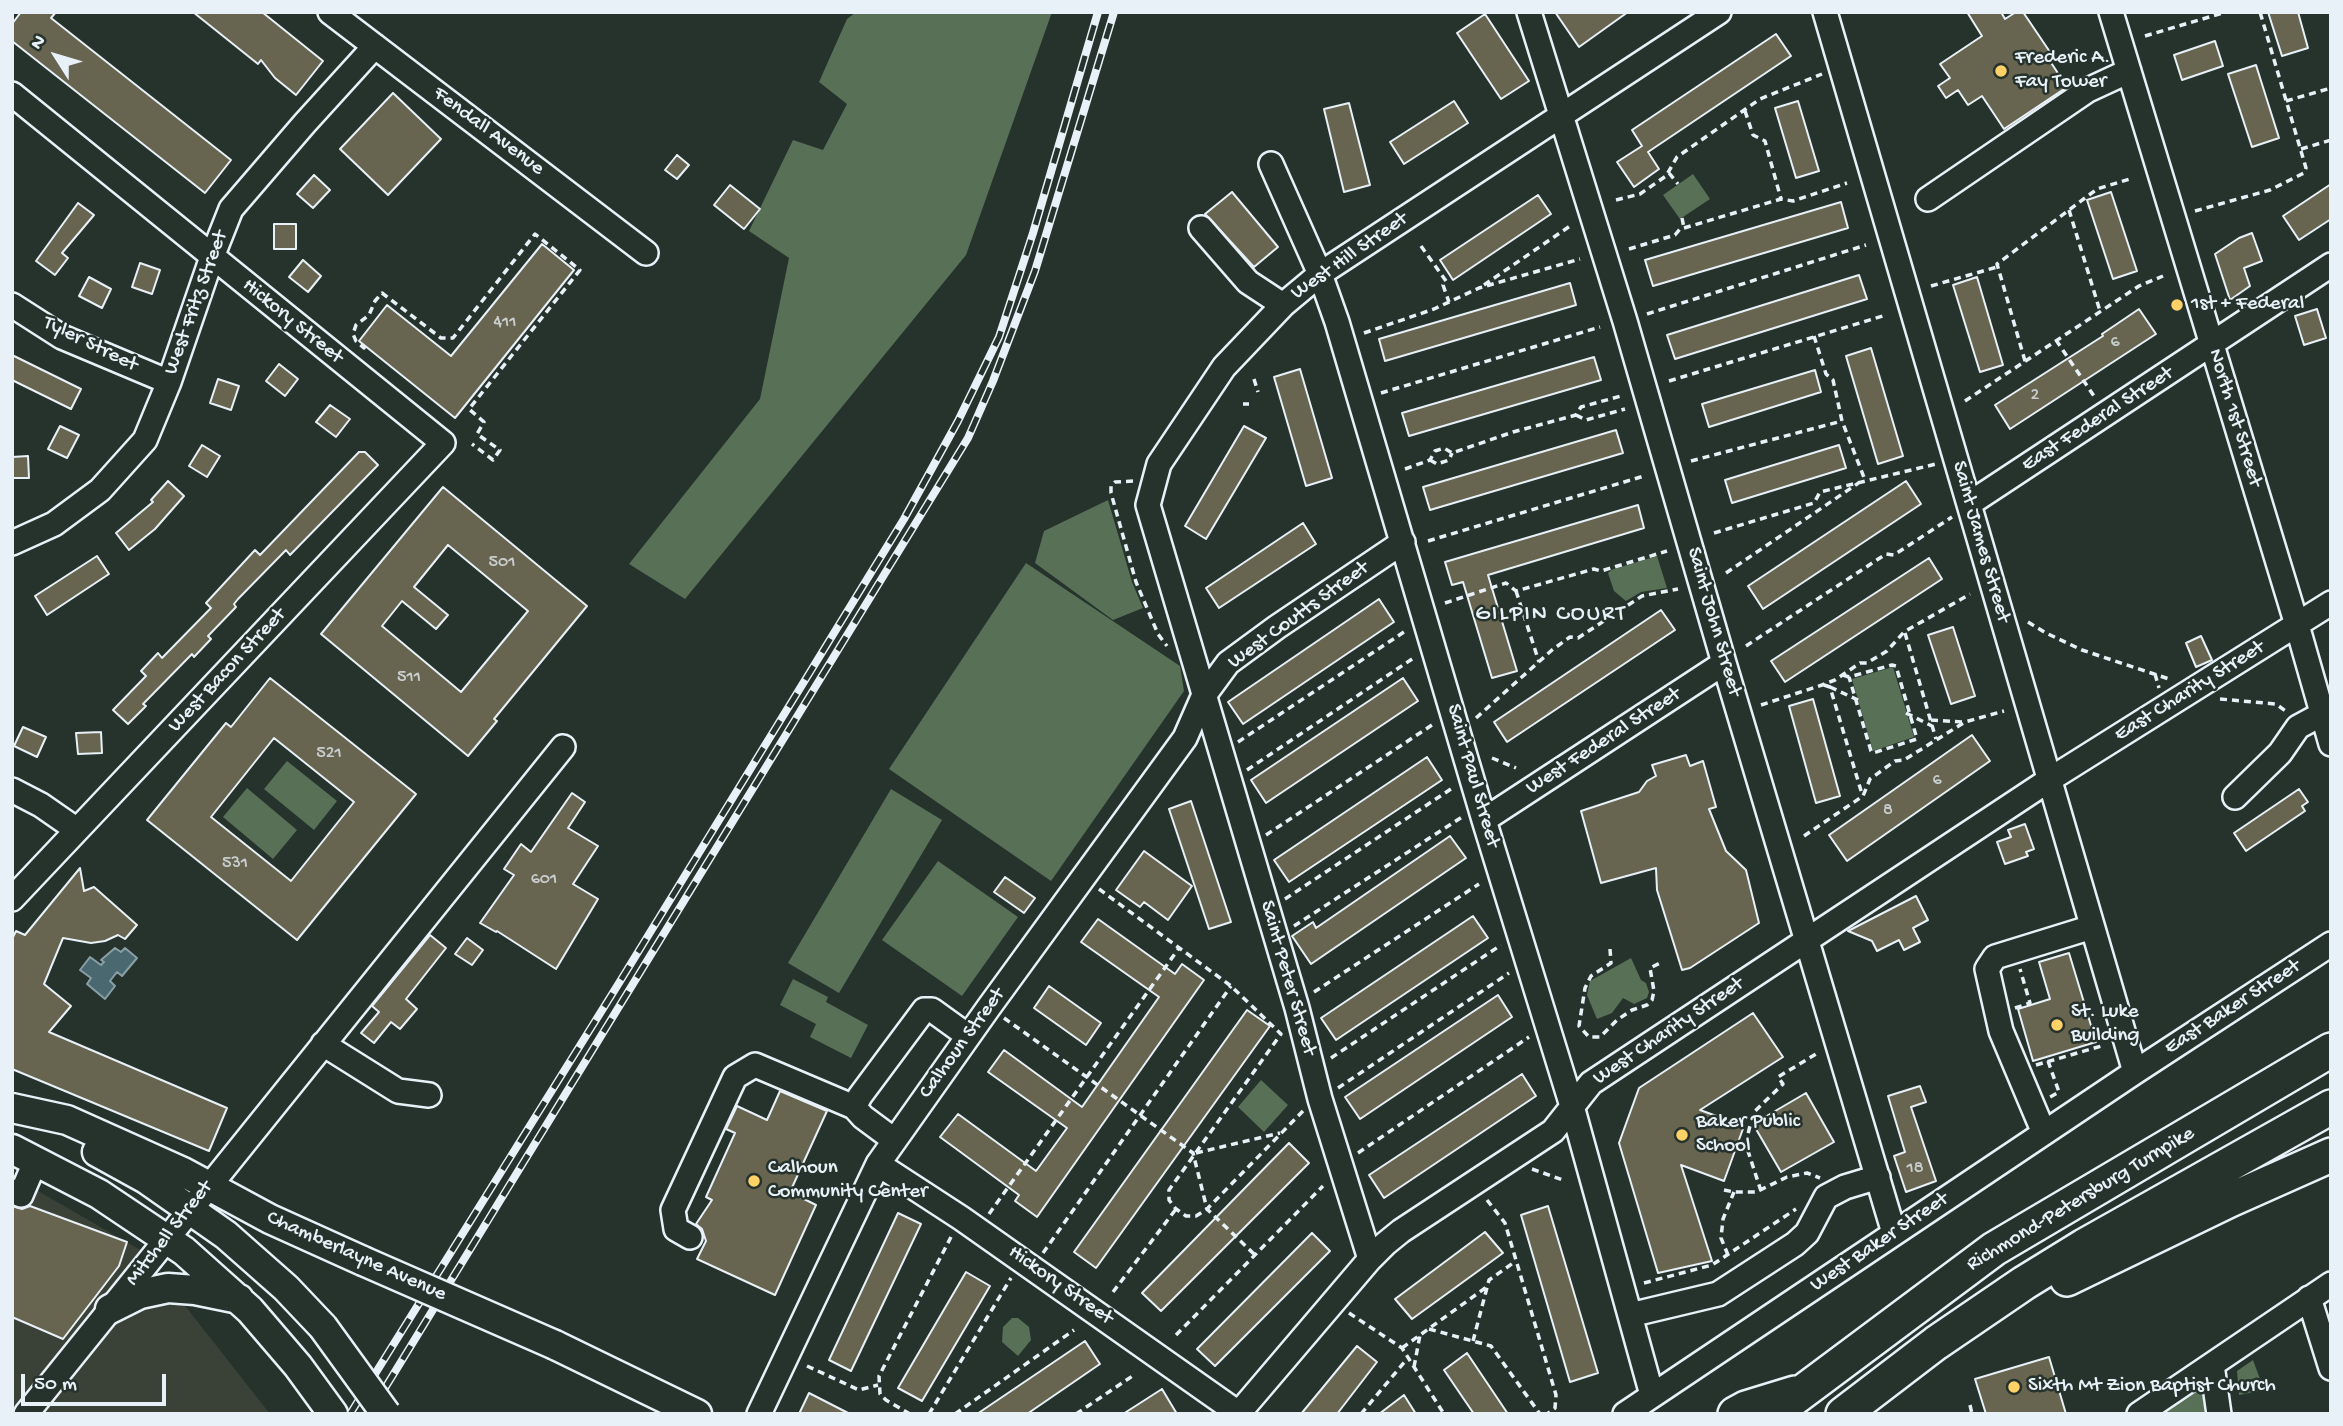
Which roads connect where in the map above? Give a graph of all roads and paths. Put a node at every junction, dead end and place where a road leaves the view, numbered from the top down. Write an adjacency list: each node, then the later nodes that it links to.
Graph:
1 (330, 12): 9 (street, Fendall Avenue)
2 (1529, 12): 16 (street, Saint John Street)
3 (1719, 12): 16 (street, West Hill Street)
4 (1825, 12): 10 (street, Saint James Street)
5 (2111, 12): 11 (street, North 1st Street)
6 (2226, 12): 8 (path)
7 (2260, 12): 14 (path)
8 (2145, 36)
9 (375, 46): 36 (street, Fendall Avenue); 37 (street, West Fritz Street)
10 (1841, 67): 15 (path); 74 (street, Saint James Street)
11 (2129, 71): 25 (street); 55 (street, North 1st Street)
12 (2331, 88): 14 (path)
13 (12, 94): 37 (street, Hickory Street)
14 (2286, 101): 18 (path)
15 (1745, 111): 20 (path); 24 (path)
16 (1560, 116): 41 (street, West Hill Street); 101 (street, Saint John Street)
17 (2331, 140): 18 (path)
18 (2301, 149): 28 (path)
19 (1271, 164): 41 (street, Saint Paul Street)
20 (1669, 173): 23 (path); 26 (path)
21 (2133, 178): 27 (path)
22 (1847, 183): 24 (path)
23 (1678, 184)
24 (1781, 199): 32 (path)
25 (1928, 199)
26 (1616, 201)
27 (2069, 209): 40 (path); 48 (path)
28 (2195, 211)
29 (1682, 218): 32 (path)
30 (1570, 226): 44 (path)
31 (1201, 228): 47 (street)
32 (1684, 228): 35 (path)
33 (1866, 245): 49 (path)
34 (1421, 246): 45 (path)
35 (1629, 249)
36 (646, 253)
37 (212, 257): 60 (street, West Fritz Street); 71 (street, Hickory Street)
38 (1580, 259): 44 (path)
39 (2331, 265): 55 (street, East Federal Street)
40 (1997, 267): 43 (path); 57 (path)
41 (1320, 274): 47 (street, West Hill Street); 84 (street, Saint Paul Street)
42 (2163, 276): 48 (path)
43 (1931, 286)
44 (1479, 288): 45 (path)
45 (1449, 302): 52 (path)
46 (12, 305): 60 (street, Tyler Street)
47 (1283, 305): 107 (street, West Hill Street)
48 (2100, 312): 54 (path)
49 (1647, 314)
50 (1886, 315): 53 (path)
51 (1600, 327): 62 (path)
52 (1364, 333)
53 (1814, 336): 59 (path); 70 (path)
54 (2056, 340): 57 (path); 64 (path)
55 (2211, 345): 81 (street, East Federal Street); 94 (street, North 1st Street)
56 (365, 346): 72 (path)
57 (2025, 361): 65 (path)
58 (1254, 380): 61 (path)
59 (1669, 381)
60 (169, 382): 85 (street, West Fritz Street)
61 (1258, 392)
62 (1381, 393)
63 (1621, 396): 69 (path)
64 (2097, 399)
65 (1965, 401)
66 (1243, 404): 67 (path)
67 (1250, 404)
68 (1625, 409): 69 (path)
69 (1576, 415): 73 (path)
70 (1842, 421): 76 (path); 79 (path)
71 (443, 443): 135 (street, West Bacon Street)
72 (472, 444)
73 (1452, 453): 75 (path); 75 (path)
74 (1955, 459): 79 (path); 81 (street, Saint James Street)
75 (1430, 460): 77 (path)
76 (1691, 461)
77 (1405, 469)
78 (1644, 476): 83 (path)
79 (1864, 480): 82 (path); 87 (path)
80 (1140, 481): 98 (path)
81 (1961, 510): 97 (path); 130 (street, Saint James Street)
82 (1714, 533)
83 (1428, 541)
84 (1403, 542): 107 (street, West Coutts Street); 119 (street, Saint Paul Street)
85 (12, 543)
86 (1667, 551): 89 (path)
87 (1726, 573)
88 (1678, 589): 100 (path)
89 (1516, 591): 91 (path); 100 (path)
90 (1970, 594): 96 (path)
91 (1445, 603)
92 (2331, 603): 94 (street, East Charity Street)
93 (2028, 622): 104 (path)
94 (2297, 625): 113 (street, North 1st Street); 130 (street, East Charity Street)
95 (1407, 630): 123 (path)
96 (1904, 632): 102 (path); 115 (path)
97 (1746, 646)
98 (1171, 652)
99 (1415, 657): 128 (path)
100 (1539, 662): 119 (path)
101 (1724, 663): 134 (street, West Federal Street); 144 (street, Saint John Street)
102 (1843, 675): 103 (path); 105 (path)
103 (1849, 677): 109 (path); 112 (path)
104 (2174, 680)
105 (1822, 685): 106 (path); 110 (path)
106 (1830, 687): 109 (path); 132 (path)
107 (1203, 697): 138 (street, Calhoun Street); 207 (street, Saint Peter Street)
108 (2216, 698): 114 (path)
109 (1856, 699): 120 (path)
110 (1761, 705)
111 (2004, 711): 116 (path)
112 (1908, 714): 118 (path); 120 (path)
113 (2322, 714): 122 (street, North 1st Street); 133 (street)
114 (2294, 715)
115 (1931, 720): 116 (path); 118 (path)
116 (1965, 722): 121 (path)
117 (1432, 725): 137 (path)
118 (1932, 726): 121 (path)
119 (1459, 734): 129 (street, Saint Paul Street)
120 (1917, 739): 125 (path)
121 (1936, 739): 125 (path)
122 (2331, 744)
123 (1234, 745)
124 (564, 747): 159 (street, Mitchell Street)
125 (1924, 747): 132 (path)
126 (1492, 758): 127 (path)
127 (1516, 768)
128 (1242, 773)
129 (1473, 776): 134 (street, Saint Paul Street); 141 (path)
130 (2049, 780): 142 (street, Saint James Street); 144 (street, West Charity Street)
131 (12, 790): 135 (street)
132 (1863, 796): 136 (path)
133 (2235, 797)
134 (1473, 818): 143 (path); 170 (street, Saint Paul Street)
135 (77, 830): 140 (street, West Bacon Street)
136 (1804, 836)
137 (1262, 838)
138 (1083, 877): 147 (path); 156 (street, Calhoun Street)
139 (1479, 884): 153 (path)
140 (12, 899)
141 (1281, 902)
142 (2092, 928): 165 (street, Saint James Street); 177 (street)
143 (1289, 929)
144 (1807, 939): 170 (street, West Charity Street); 185 (street, Saint John Street)
145 (2331, 944): 165 (street, East Baker Street)
146 (1501, 945): 162 (path)
147 (1179, 948): 152 (path); 166 (path)
148 (1610, 948): 149 (path)
149 (1660, 963)
150 (2019, 966): 155 (path)
151 (1509, 973): 167 (path)
152 (1231, 986): 175 (path); 179 (path)
153 (1309, 995)
154 (1003, 1017): 166 (path)
155 (2019, 1019)
156 (968, 1036): 171 (street); 178 (street, Calhoun Street)
157 (1529, 1037): 180 (path)
158 (2105, 1045): 163 (path)
159 (319, 1049): 168 (street); 188 (street, Mitchell Street)
160 (2331, 1051): 233 (highway, Richmond-Petersburg Turnpike)
161 (1816, 1054): 192 (path)
162 (1329, 1060)
163 (2048, 1061): 164 (path); 169 (path)
164 (2032, 1066)
165 (2135, 1072): 177 (street, West Baker Street)
166 (1086, 1077): 175 (path); 196 (path)
167 (1338, 1088)
168 (429, 1095)
169 (2045, 1100)
170 (1572, 1106): 207 (street, West Charity Street); 218 (street, Saint Paul Street)
171 (854, 1107): 178 (street); 202 (street)
172 (2331, 1107): 219 (highway, Richmond-Petersburg Turnpike)
173 (12, 1109): 188 (main road, Chamberlayne Avenue); 197 (main road, Chamberlayne Avenue)
174 (1304, 1109): 176 (path)
175 (1139, 1114): 179 (path); 204 (path)
176 (1281, 1133): 179 (path); 199 (path)
177 (2044, 1133): 200 (street, West Baker Street)
178 (894, 1140): 183 (street, Calhoun Street)
179 (1194, 1153): 198 (path); 199 (path)
180 (1356, 1154)
181 (24, 1155): 191 (street); 201 (main road)
182 (2331, 1155): 219 (highway)
183 (878, 1164): 241 (street, Calhoun Street); 246 (street, Hickory Street)
184 (1532, 1169): 186 (path)
185 (1878, 1177): 200 (street, Saint John Street); 218 (street)
186 (1563, 1180)
187 (1824, 1182): 192 (path)
188 (208, 1185): 197 (street, Mitchell Street); 236 (main road, Chamberlayne Avenue, bridge)
189 (1322, 1186): 205 (path)
190 (1724, 1190): 193 (path)
191 (12, 1191)
192 (1761, 1191): 193 (path)
193 (1734, 1192): 206 (path)
194 (1488, 1200): 208 (path)
195 (1802, 1205): 206 (path)
196 (995, 1206)
197 (190, 1208): 201 (street, Mitchell Street); 239 (main road, Chamberlayne Avenue, bridge)
198 (1176, 1209): 199 (path); 213 (path)
199 (1207, 1209): 205 (path)
200 (1895, 1233): 234 (street, West Baker Street)
201 (167, 1237): 215 (main road); 216 (street, Mitchell Street)
202 (690, 1237)
203 (948, 1242): 232 (path)
204 (1048, 1245)
205 (1254, 1254): 222 (path)
206 (1728, 1255): 210 (path)
207 (1370, 1259): 246 (street, West Charity Street)
208 (1516, 1261): 212 (path); 250 (path)
209 (1009, 1282): 243 (path)
210 (1644, 1283)
211 (2331, 1284): 214 (street)
212 (1488, 1286): 220 (path); 224 (path)
213 (1113, 1293)
214 (2309, 1298): 227 (street); 230 (street)
215 (241, 1300): 216 (main road); 238 (main road)
216 (110, 1309): 237 (street, Mitchell Street)
217 (1348, 1312): 225 (path)
218 (1630, 1315): 234 (street, Saint Paul Street)
219 (1959, 1326): 254 (highway, Richmond-Petersburg Turnpike)
220 (1429, 1329): 223 (path); 224 (path)
221 (1074, 1330): 244 (path)
222 (1176, 1335)
223 (1420, 1335): 225 (path); 229 (path)
224 (1473, 1342): 249 (path)
225 (1402, 1348): 226 (path)
226 (1407, 1359): 229 (path); 247 (path)
227 (2212, 1365): 256 (street); 257 (street)
228 (807, 1366): 232 (path)
229 (1413, 1367): 248 (path)
230 (2331, 1368)
231 (1134, 1375): 245 (path)
232 (878, 1385): 242 (path)
233 (1801, 1391): 252 (highway); 253 (highway, Richmond-Petersburg Turnpike)
234 (1653, 1395): 251 (street, West Baker Street)
235 (1970, 1405): 255 (path)
236 (668, 1408): 240 (main road, Chamberlayne Avenue)
237 (26, 1414)
238 (334, 1414)
239 (386, 1414)
240 (697, 1414)
241 (759, 1414)
242 (910, 1414)
243 (929, 1414)
244 (955, 1414)
245 (1076, 1414)
246 (1238, 1414)
247 (1362, 1414)
248 (1444, 1414)
249 (1540, 1414)
250 (1547, 1414)
251 (1625, 1414)
252 (1735, 1414)
253 (1773, 1414)
254 (1843, 1414)
255 (1972, 1414)
256 (2139, 1414)
257 (2219, 1414)

